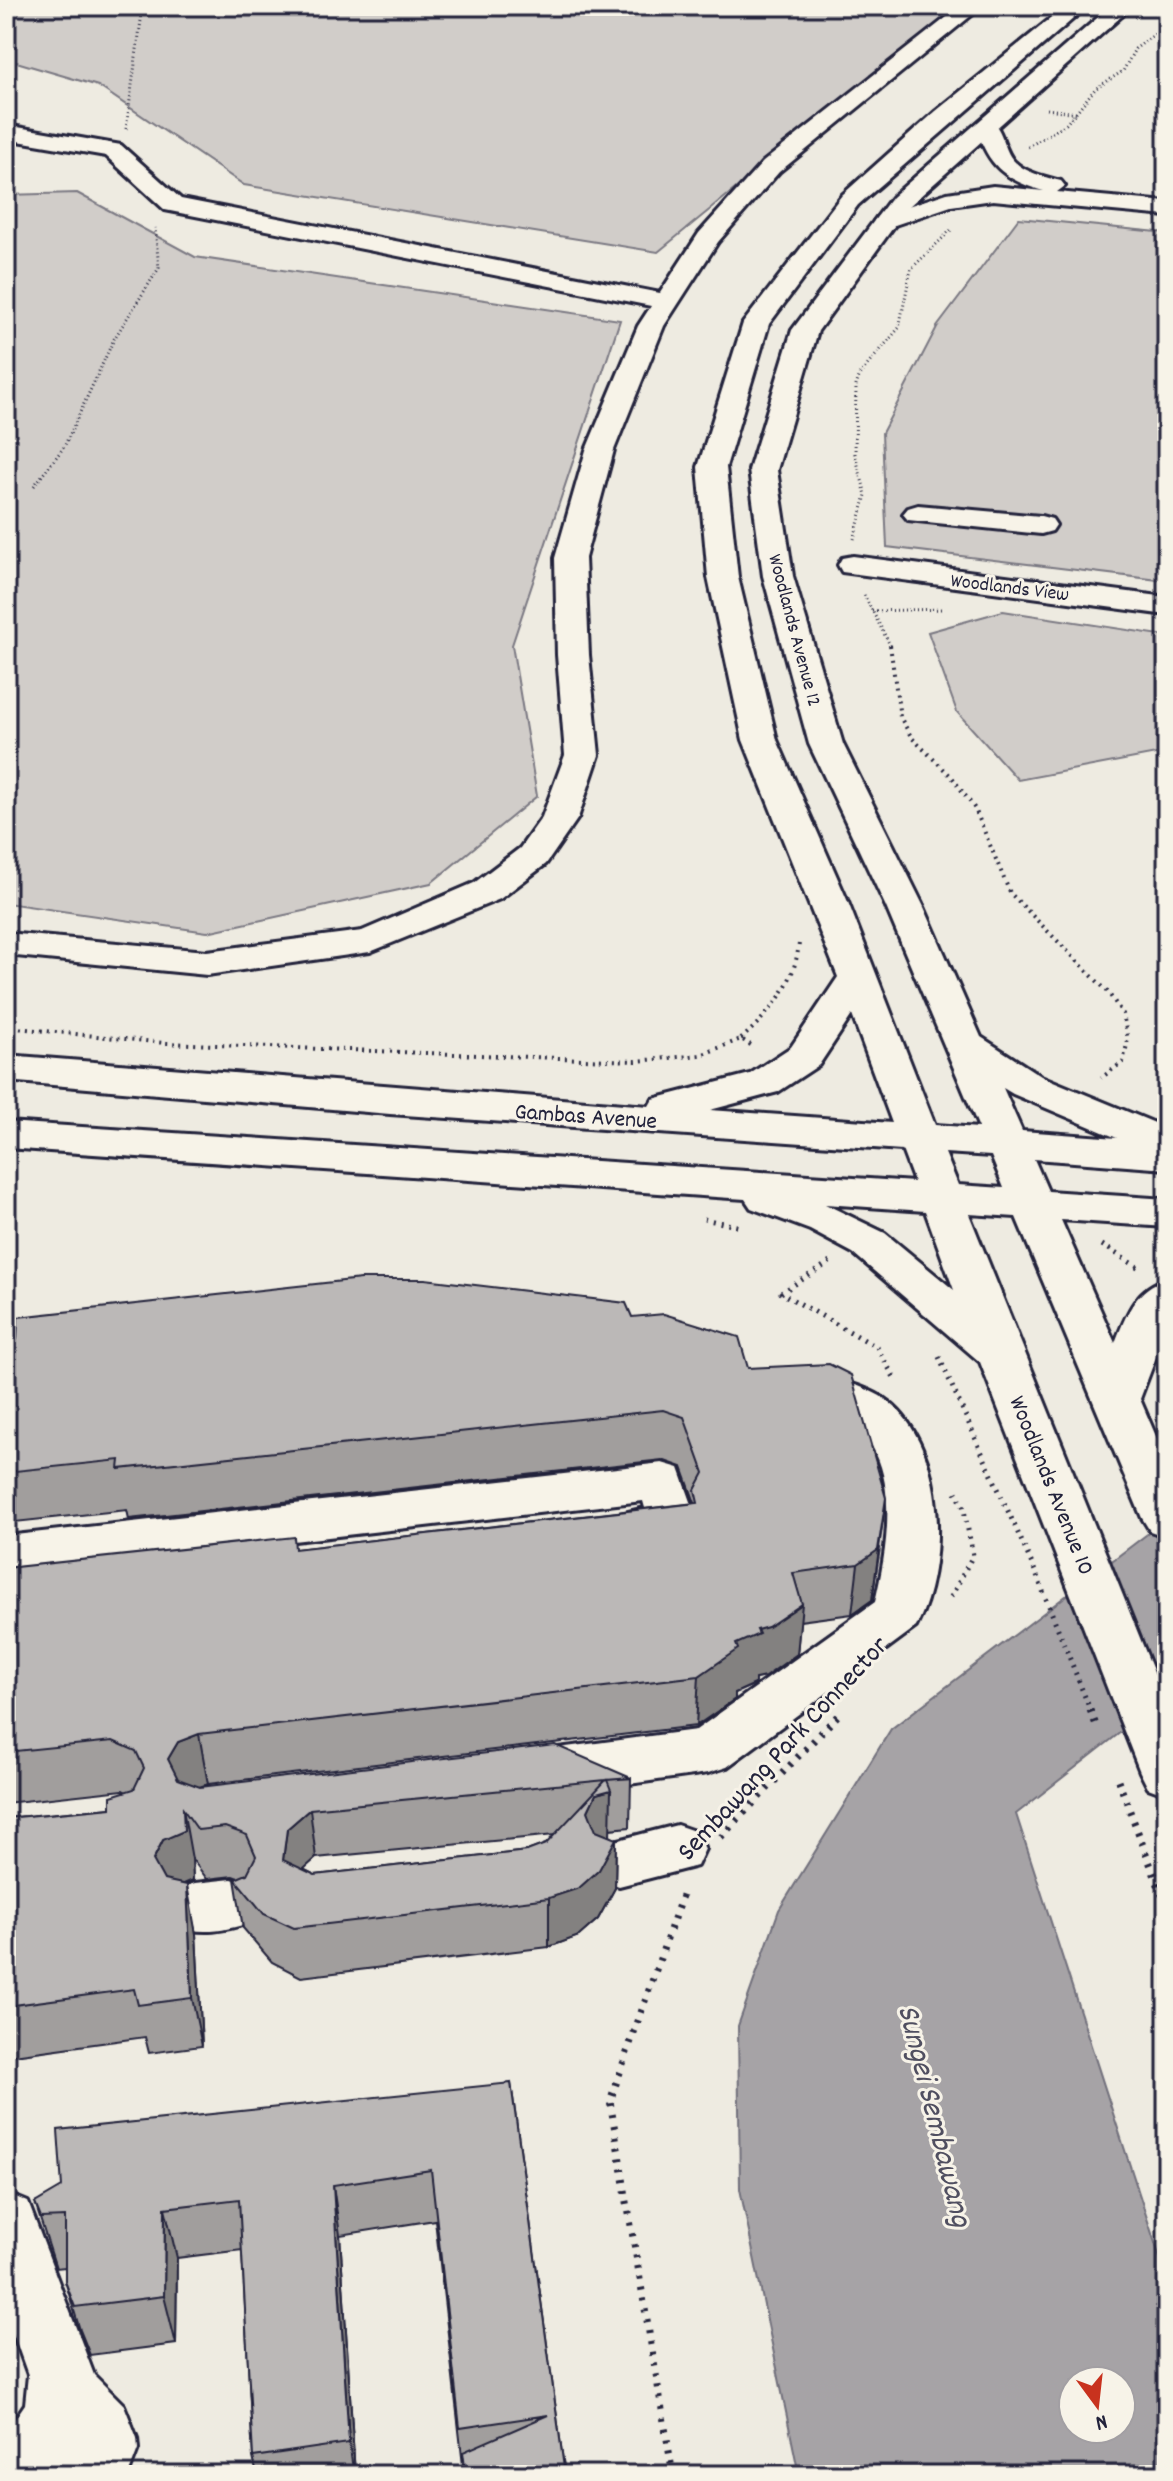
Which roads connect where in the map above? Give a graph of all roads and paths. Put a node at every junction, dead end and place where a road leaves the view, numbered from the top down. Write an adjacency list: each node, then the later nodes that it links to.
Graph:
1 (143, 6): 9 (path)
2 (973, 6): 14 (main road)
3 (1078, 6): 6 (main road)
4 (1146, 6): 5 (main road)
5 (1118, 10): 7 (main road, Woodlands Avenue 12)
6 (948, 112): 7 (main road); 21 (main road)
7 (996, 116): 10 (main road); 12 (main road, Woodlands Avenue 12)
8 (6, 132): 9 (main road)
9 (113, 150): 14 (main road)
10 (1167, 200)
11 (1167, 209): 12 (main road)
12 (886, 221): 23 (main road, Woodlands Avenue 12)
13 (153, 223): 15 (path)
14 (667, 302): 20 (main road)
15 (34, 486)
16 (1041, 525): 18 (main road)
17 (853, 565): 18 (main road, Woodlands View)
18 (911, 573): 19 (main road, Woodlands View)
19 (1167, 606)
20 (6, 944)
21 (858, 977): 24 (main road); 28 (main road)
22 (6, 1027): 24 (path)
23 (964, 1044): 29 (main road, Woodlands Avenue 12); 30 (main road)
24 (788, 1067): 26 (main road)
25 (6, 1068): 26 (main road, Gambas Avenue)
26 (631, 1118): 28 (main road, Gambas Avenue)
27 (6, 1135): 32 (main road)
28 (919, 1138): 29 (main road, Gambas Avenue); 33 (main road)
29 (1005, 1144): 31 (main road, Gambas Avenue); 34 (main road, Woodlands Avenue 12)
30 (1167, 1144)
31 (1167, 1155)
32 (721, 1181): 33 (main road); 40 (main road)
33 (940, 1197): 34 (main road); 40 (main road, Woodlands Avenue 10)
34 (1030, 1204): 35 (main road); 43 (main road)
35 (1167, 1213)
36 (1091, 1238): 38 (path)
37 (835, 1258): 42 (path)
38 (1161, 1286): 43 (main road)
39 (934, 1346): 50 (path)
40 (1001, 1355): 52 (main road, Woodlands Avenue 10)
41 (761, 1373): 53 (main road)
42 (899, 1387)
43 (1116, 1399): 45 (main road)
44 (949, 1478): 48 (path)
45 (1167, 1518)
46 (6, 1555): 47 (main road)
47 (6, 1596)
48 (945, 1603)
49 (846, 1707): 54 (path, Sembawang Park Connector)
50 (1102, 1742)
51 (1114, 1770): 56 (path)
52 (1167, 1772)
53 (502, 1777)
54 (693, 1858): 55 (main road); 61 (path, Sembawang Park Connector)
55 (619, 1862)
56 (1167, 1908)
57 (6, 2224): 58 (main road)
58 (63, 2393): 59 (main road); 60 (main road)
59 (11, 2475)
60 (90, 2475)
61 (673, 2475)

